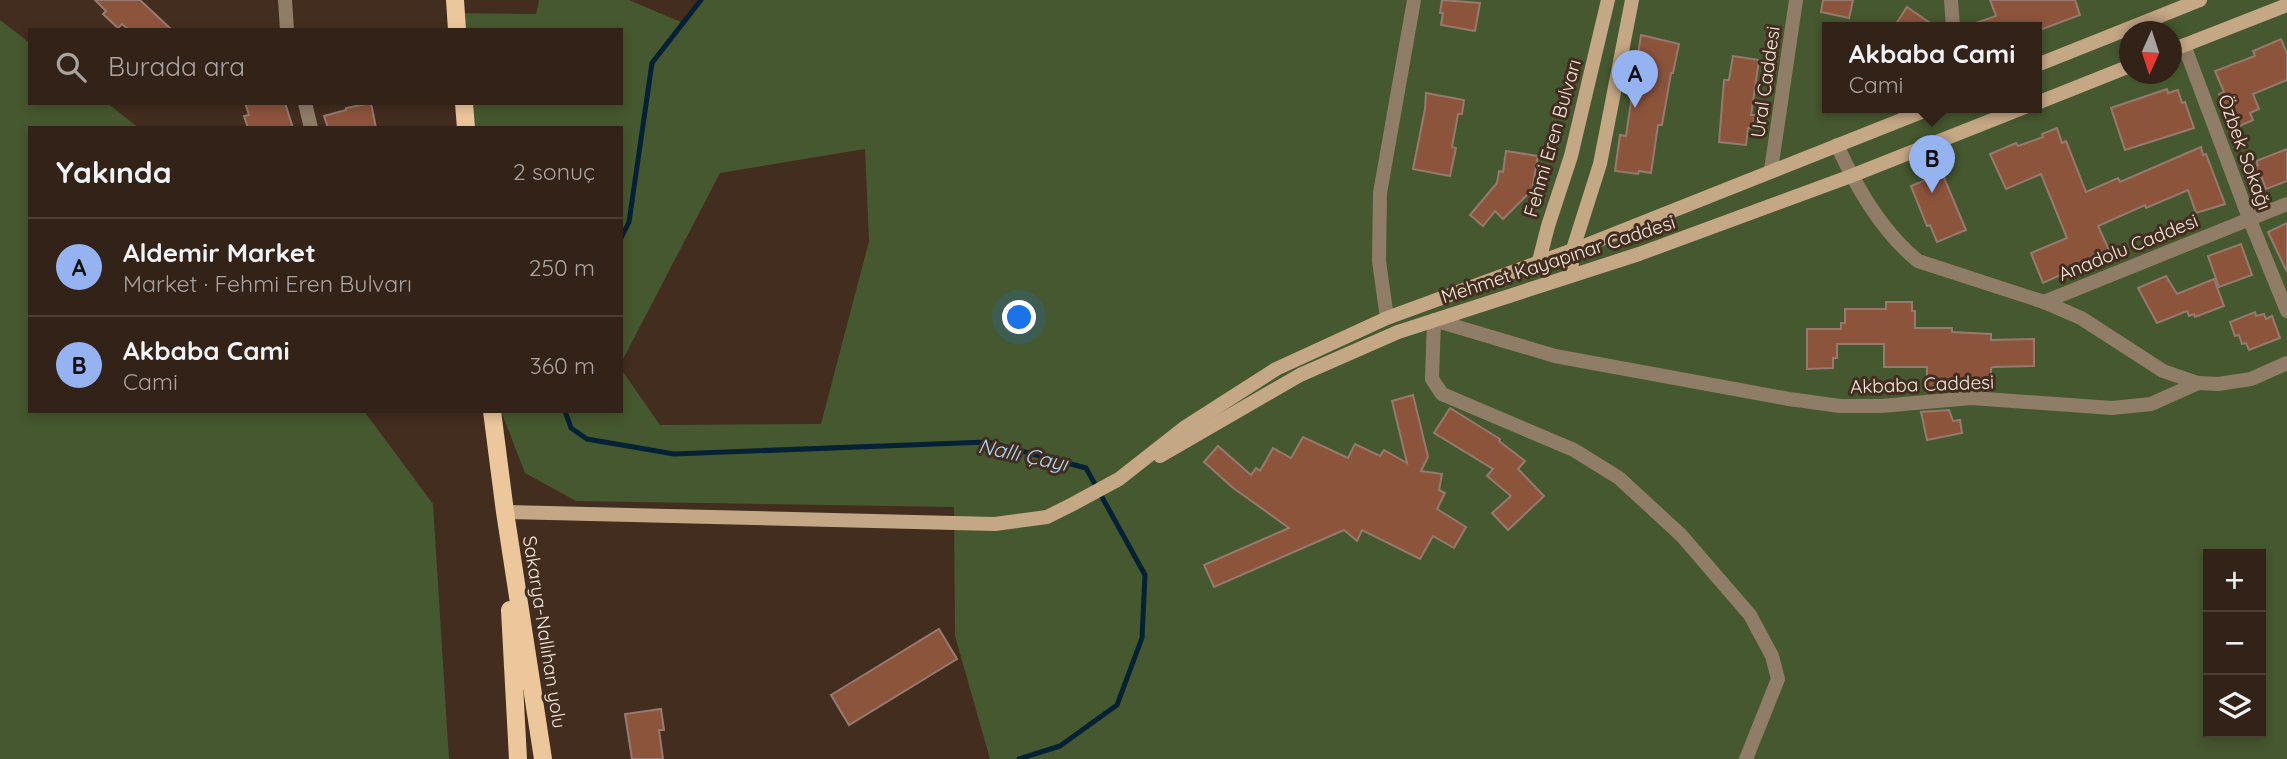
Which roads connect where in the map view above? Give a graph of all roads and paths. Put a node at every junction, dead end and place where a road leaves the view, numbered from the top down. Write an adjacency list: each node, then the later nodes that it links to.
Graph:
1 (285, 0): 11 (street)
2 (455, 0): 12 (main road)
3 (1414, 0): 35 (street)
4 (1608, 0): 30 (main road, Fehmi Eren Bulvarı)
5 (1632, 0): 29 (main road)
6 (1796, 0): 25 (street, Ural Caddesi)
7 (1951, 0): 10 (street)
8 (2200, 0): 15 (main road)
9 (2287, 5): 13 (main road)
10 (1953, 22)
11 (287, 28)
12 (457, 28)
13 (2182, 45)
14 (2182, 57): 28 (street, Özbek Sokağı)
15 (2042, 63)
16 (2119, 70): 17 (main road)
17 (2042, 101)
18 (305, 105): 22 (street)
19 (464, 105): 23 (main road)
20 (1919, 113): 24 (main road, Mehmet Kayapınar Caddesi)
21 (2010, 113): 26 (main road, Mehmet Kayapınar Caddesi)
22 (310, 126)
23 (466, 126)
24 (1837, 145): 25 (main road, Mehmet Kayapınar Caddesi); 26 (street, Anadolu Caddesi)
25 (1771, 170): 29 (main road, Mehmet Kayapınar Caddesi)
26 (1851, 176): 31 (main road, Mehmet Kayapınar Caddesi); 33 (street, Anadolu Caddesi)
27 (2287, 204): 28 (street, Anadolu Caddesi)
28 (2249, 218): 33 (street, Anadolu Caddesi); 34 (street, Özbek Sokağı)
29 (1573, 249): 30 (main road, Mehmet Kayapınar Caddesi); 31 (main road)
30 (1538, 263): 32 (main road, Fehmi Eren Bulvarı); 35 (main road, Mehmet Kayapınar Caddesi)
31 (1571, 275): 32 (main road, Mehmet Kayapınar Caddesi)
32 (1533, 287): 36 (main road, Mehmet Kayapınar Caddesi)
33 (2045, 302): 38 (street)
34 (2287, 311)
35 (1387, 318): 40 (main road, Mehmet Kayapınar Caddesi)
36 (1434, 320): 38 (street, Akbaba Caddesi); 40 (main road, Mehmet Kayapınar Caddesi); 44 (street)
37 (2287, 363): 38 (street, Akbaba Caddesi)
38 (2198, 383)
39 (492, 413): 41 (main road, Sakarya-Nallıhan yolu)
40 (1119, 479): 41 (main road)
41 (505, 512): 42 (main road, Sakarya-Nallıhan yolu); 43 (main road, Sakarya-Nallıhan yolu)
42 (518, 759)
43 (543, 759)
44 (1746, 759)

